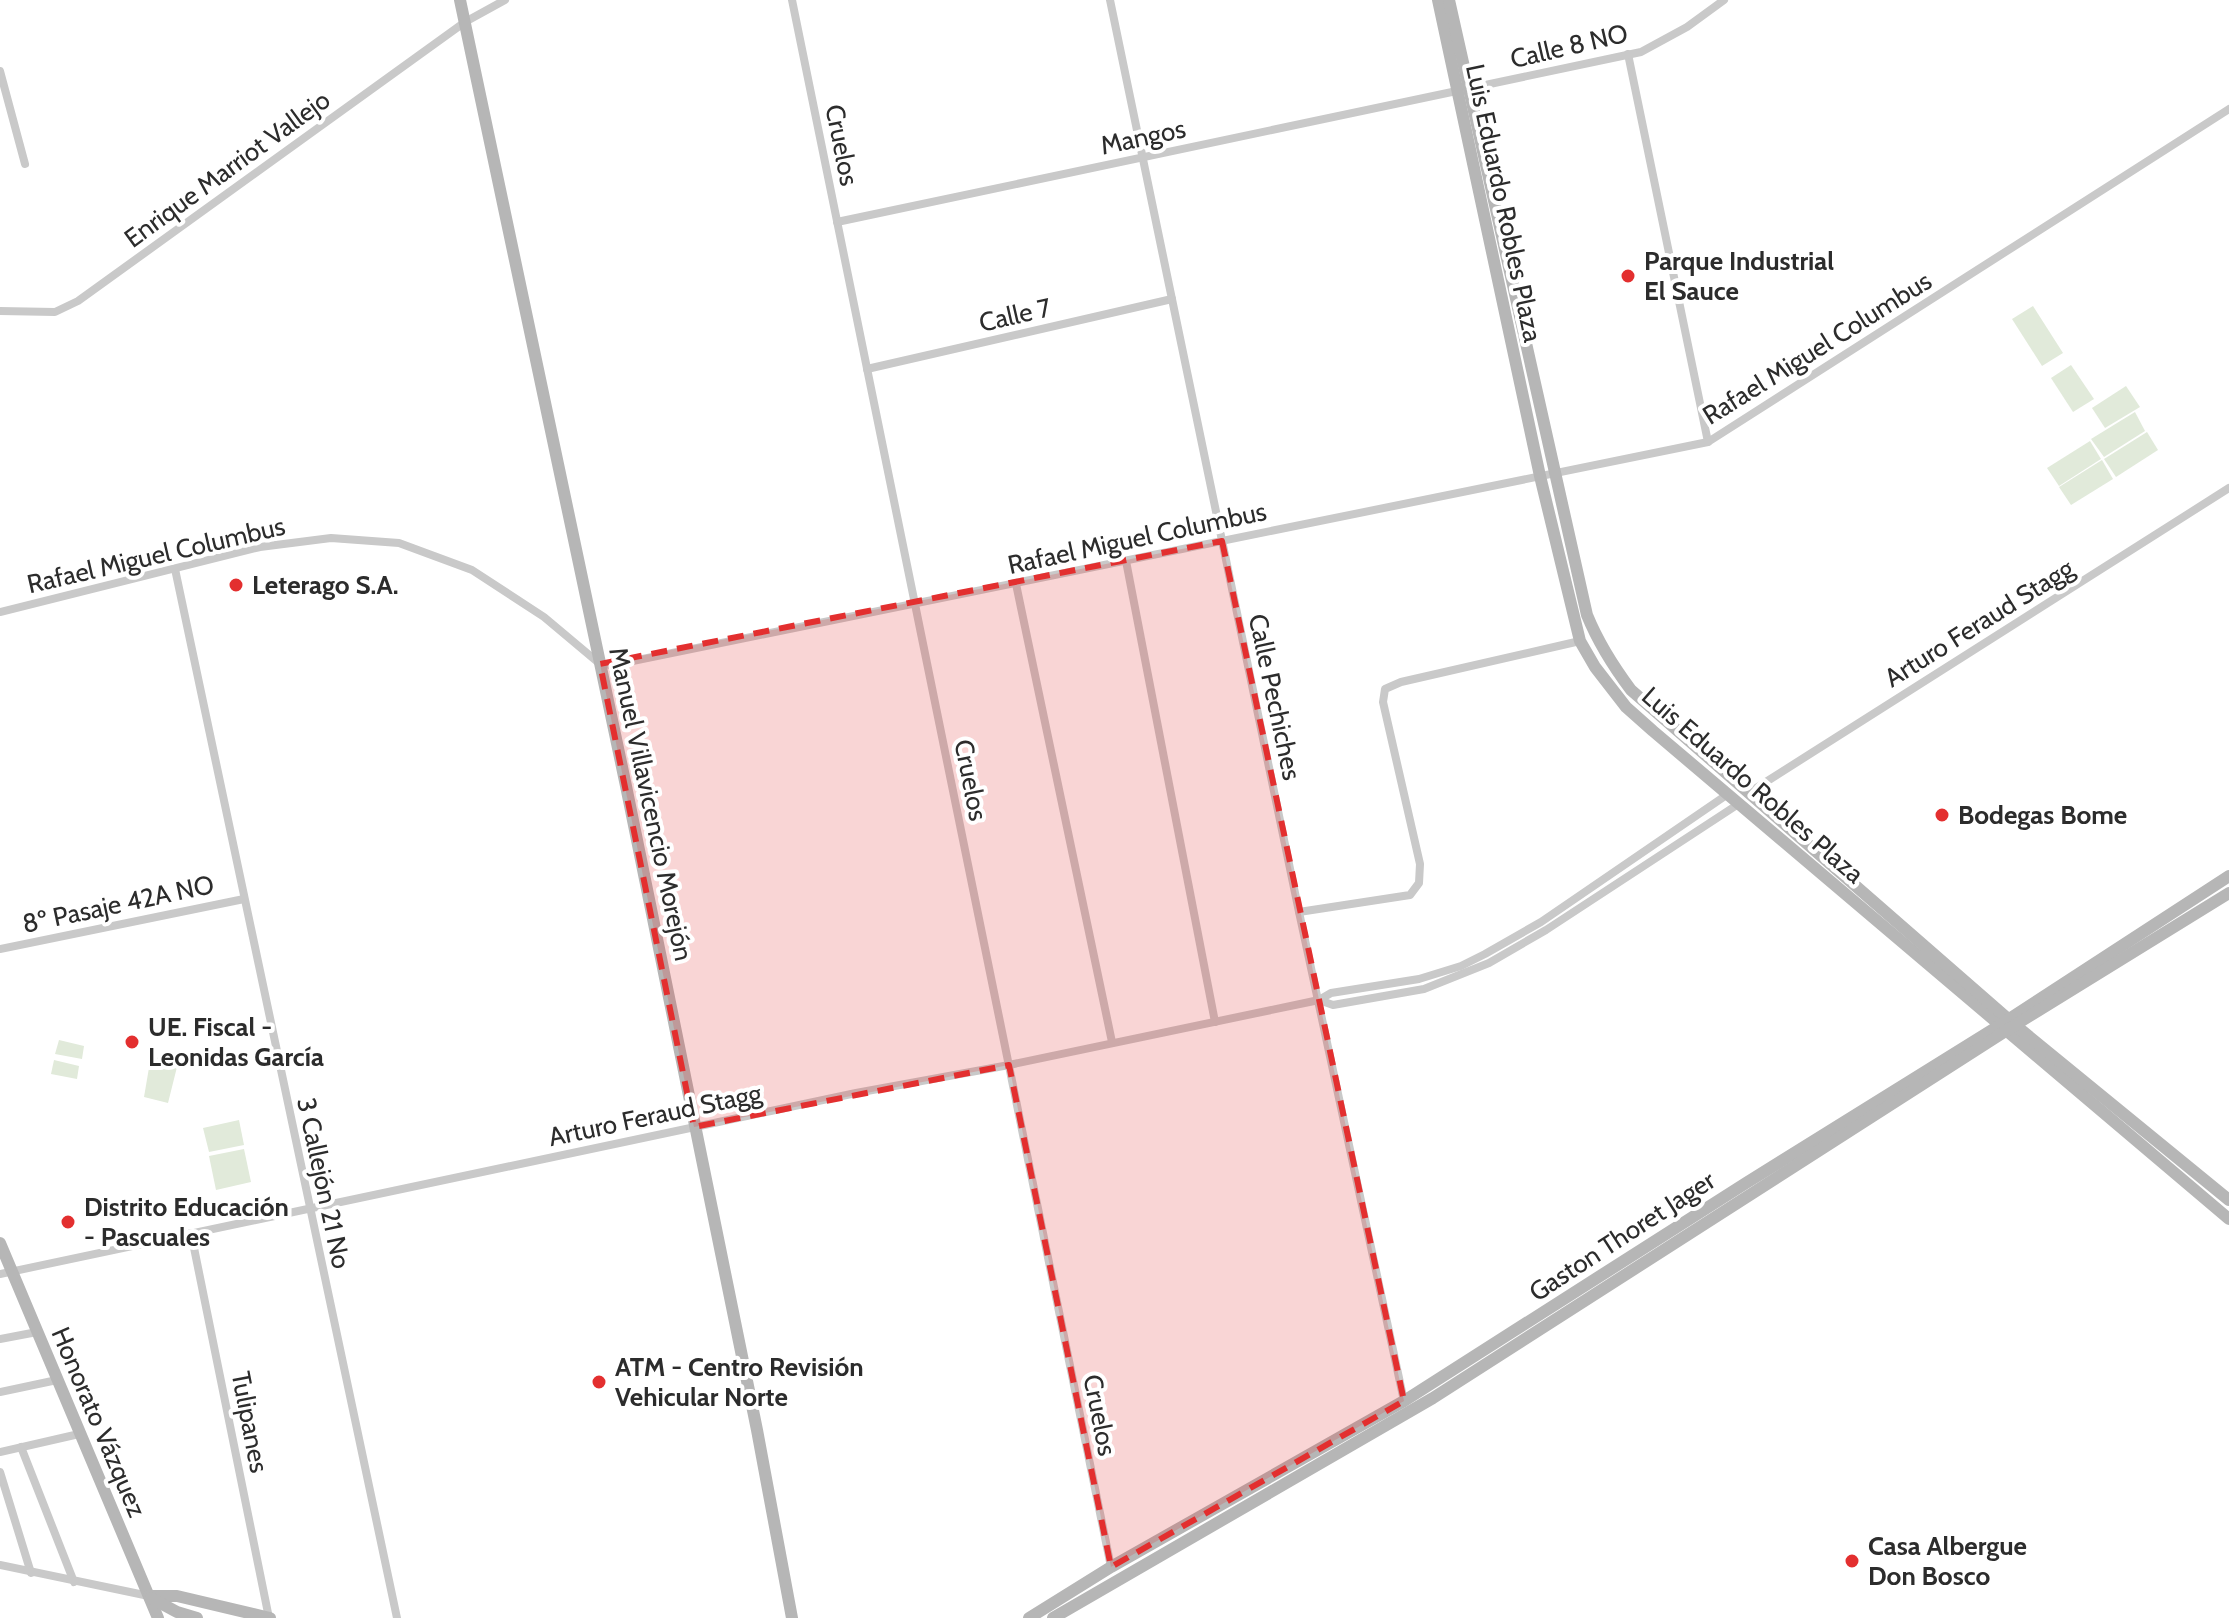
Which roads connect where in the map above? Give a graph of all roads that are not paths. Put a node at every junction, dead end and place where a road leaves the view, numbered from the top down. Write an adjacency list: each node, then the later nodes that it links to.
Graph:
1 (460, 0): 8 (street, Manuel Villavicencio Morejón)
2 (505, 0): 8 (street, Enrique Marriot Vallejo)
3 (792, 0): 15 (street, Cruelos)
4 (1110, 0): 13 (street, Calle Pechiches)
5 (1438, 0): 11 (street, Luis Eduardo Robles Plaza)
6 (1449, 0): 11 (street, Luis Eduardo Robles Plaza)
7 (1724, 0): 9 (street, Calle 8 NO)
8 (465, 22): 17 (street, Enrique Marriot Vallejo); 30 (street, Manuel Villavicencio Morejón)
9 (1628, 54): 11 (street, Calle 8 NO); 19 (street)
10 (0, 71): 14 (street)
11 (1463, 91): 13 (street, Mangos); 20 (street, Luis Eduardo Robles Plaza); 21 (street, Luis Eduardo Robles Plaza)
12 (2229, 109): 19 (street, Rafael Miguel Columbus)
13 (1143, 158): 15 (street, Mangos); 16 (street, Calle Pechiches)
14 (25, 164)
15 (837, 222): 18 (street, Cruelos)
16 (1172, 299): 18 (street, Calle 7); 23 (street, Calle Pechiches)
17 (0, 311)
18 (867, 369): 27 (street, Cruelos)
19 (1708, 442): 20 (street, Rafael Miguel Columbus)
20 (1555, 473): 21 (street, Rafael Miguel Columbus); 31 (street, Luis Eduardo Robles Plaza)
21 (1540, 476): 23 (street, Rafael Miguel Columbus); 29 (street, Luis Eduardo Robles Plaza)
22 (2229, 488): 31 (street, Arturo Feraud Stagg)
23 (1222, 541): 24 (street, Rafael Miguel Columbus); 37 (street, Calle Pechiches)
24 (1126, 561): 26 (street, Rafael Miguel Columbus); 40 (street)
25 (175, 569): 28 (street, Rafael Miguel Columbus); 30 (street, Rafael Miguel Columbus); 36 (street, 3 Callejón 21 No)
26 (1016, 584): 27 (street, Rafael Miguel Columbus); 42 (street)
27 (915, 605): 30 (street, Rafael Miguel Columbus); 43 (street, Cruelos)
28 (0, 612)
29 (1580, 641): 32 (street, Luis Eduardo Robles Plaza); 37 (street)
30 (600, 664): 44 (street, Manuel Villavicencio Morejón)
31 (1750, 792): 41 (street, Luis Eduardo Robles Plaza)
32 (1728, 794): 33 (street, Luis Eduardo Robles Plaza); 39 (street, Arturo Feraud Stagg)
33 (1740, 803): 39 (street, Arturo Feraud Stagg); 41 (street, Luis Eduardo Robles Plaza)
34 (2229, 876): 41 (street, Gaston Thoret Jager)
35 (2229, 893): 41 (street, Gaston Thoret Jager)
36 (244, 899): 38 (street, 8º Pasaje 42A NO); 46 (street, 3 Callejón 21 No)
37 (1299, 912): 39 (street, Calle Pechiches)
38 (0, 949)
39 (1319, 1000): 40 (street, Arturo Feraud Stagg); 55 (street, Calle Pechiches)
40 (1215, 1022): 42 (street, Arturo Feraud Stagg)
41 (2007, 1025): 45 (street, Luis Eduardo Robles Plaza); 47 (street, Luis Eduardo Robles Plaza); 55 (street, Gaston Thoret Jager); 71 (street, Gaston Thoret Jager)
42 (1112, 1042): 43 (street, Arturo Feraud Stagg)
43 (1009, 1065): 44 (street, Arturo Feraud Stagg); 61 (street, Cruelos)
44 (694, 1127): 46 (street, Arturo Feraud Stagg); 69 (street, Manuel Villavicencio Morejón)
45 (2229, 1200)
46 (308, 1208): 48 (street, Arturo Feraud Stagg); 68 (street, 3 Callejón 21 No)
47 (2229, 1219)
48 (191, 1233): 50 (street, Arturo Feraud Stagg); 67 (street, Tulipanes)
49 (0, 1243): 50 (street, Honorato Vázquez)
50 (6, 1273): 51 (street, Honorato Vázquez)
51 (37, 1332): 52 (street); 53 (street, Honorato Vázquez)
52 (0, 1339)
53 (57, 1380): 54 (street); 56 (street, Honorato Vázquez)
54 (0, 1392)
55 (1404, 1401): 61 (street, Gaston Thoret Jager)
56 (79, 1434): 57 (street); 64 (street, Honorato Vázquez)
57 (21, 1447): 58 (street); 63 (street)
58 (0, 1452)
59 (0, 1472): 62 (street)
60 (0, 1565): 62 (street)
61 (1111, 1567): 70 (street, Gaston Thoret Jager)
62 (31, 1573): 63 (street)
63 (74, 1582): 64 (street)
64 (149, 1596): 65 (street, Honorato Vázquez); 66 (street); 67 (street)
65 (158, 1618)
66 (197, 1618)
67 (269, 1618)
68 (397, 1618)
69 (792, 1618)
70 (1029, 1618)
71 (1053, 1618)

